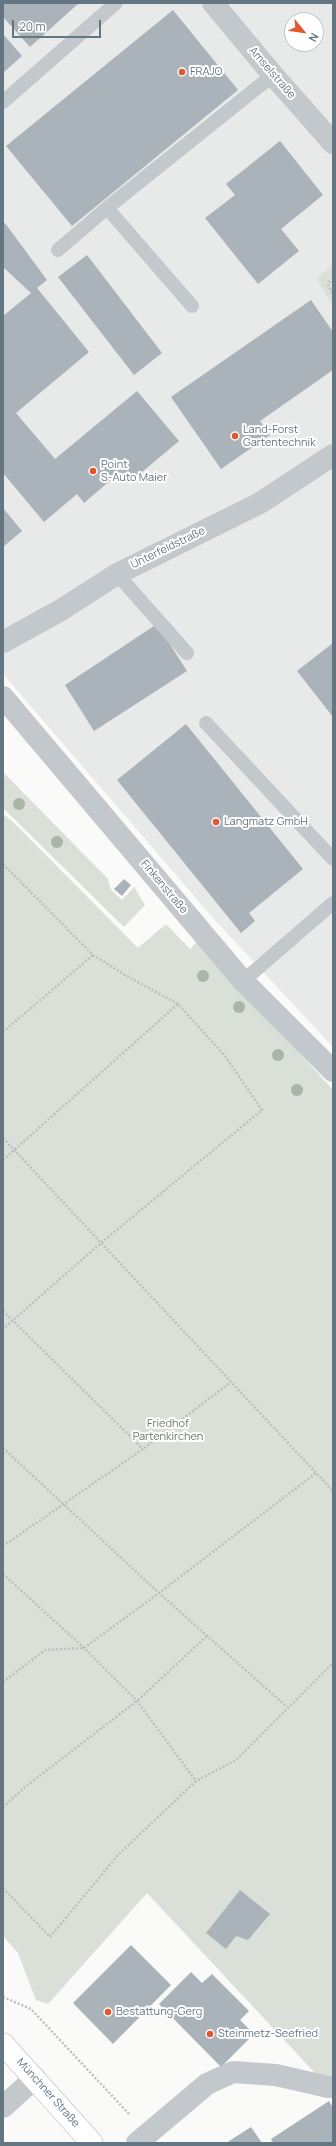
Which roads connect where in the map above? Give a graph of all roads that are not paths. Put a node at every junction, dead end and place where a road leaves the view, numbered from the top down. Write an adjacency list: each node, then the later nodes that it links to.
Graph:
1 (116, 3): 4 (lane)
2 (213, 3): 3 (street, Amselstraße)
3 (273, 75): 5 (street, Amselstraße); 6 (lane)
4 (3, 102)
5 (333, 142)
6 (107, 208): 7 (lane); 8 (lane)
7 (58, 250)
8 (192, 306)
9 (333, 455): 10 (street, Unterfeldstraße)
10 (117, 574): 11 (street, Unterfeldstraße); 12 (lane)
11 (3, 642)
12 (187, 653)
13 (3, 697): 17 (street, Finkenstraße)
14 (206, 724): 15 (lane)
15 (333, 859)
16 (333, 903): 17 (lane)
17 (243, 981): 18 (street, Finkenstraße)
18 (333, 1071)
19 (3, 2044): 20 (main road, Münchner Straße)
20 (35, 2078): 22 (street); 24 (main road, Münchner Straße)
21 (333, 2087): 23 (street)
22 (3, 2107)
23 (142, 2139)
24 (92, 2143)

